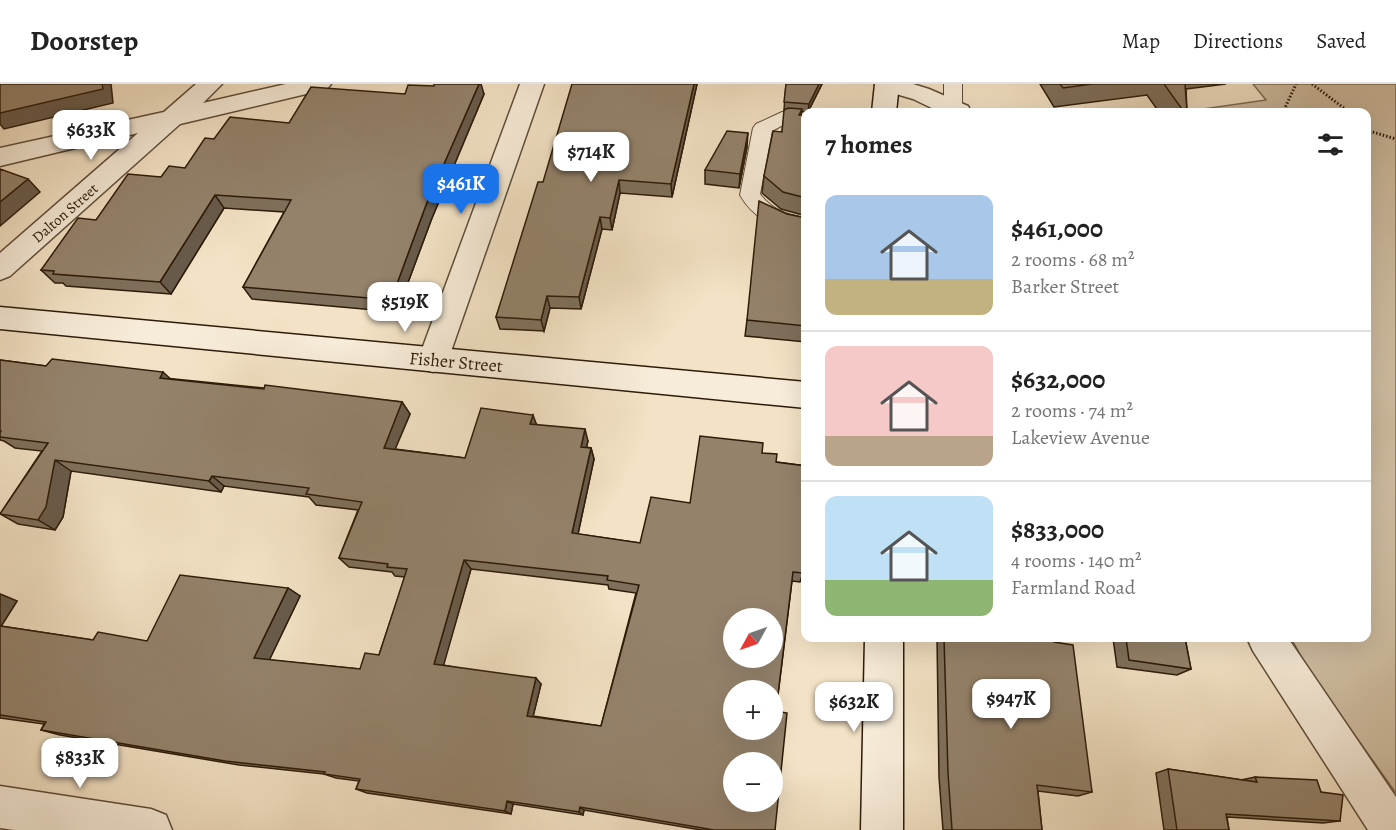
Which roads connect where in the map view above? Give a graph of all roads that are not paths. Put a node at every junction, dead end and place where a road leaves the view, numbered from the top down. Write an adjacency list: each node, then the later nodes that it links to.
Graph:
1 (210, 84): 7 (street, Dalton Street)
2 (319, 84): 7 (street)
3 (532, 84): 13 (street)
4 (887, 84): 5 (street); 6 (street)
5 (955, 101)
6 (884, 108)
7 (173, 118): 9 (street); 11 (street, Dalton Street)
8 (801, 119): 10 (lane)
9 (0, 157)
10 (801, 225)
11 (0, 269)
12 (0, 318): 13 (street, Fisher Street)
13 (433, 360): 14 (street, Fisher Street)
14 (801, 395)
15 (884, 642): 19 (street)
16 (1269, 642): 20 (street)
17 (0, 807): 18 (street)
18 (151, 830)
19 (882, 830)
20 (1393, 830)

